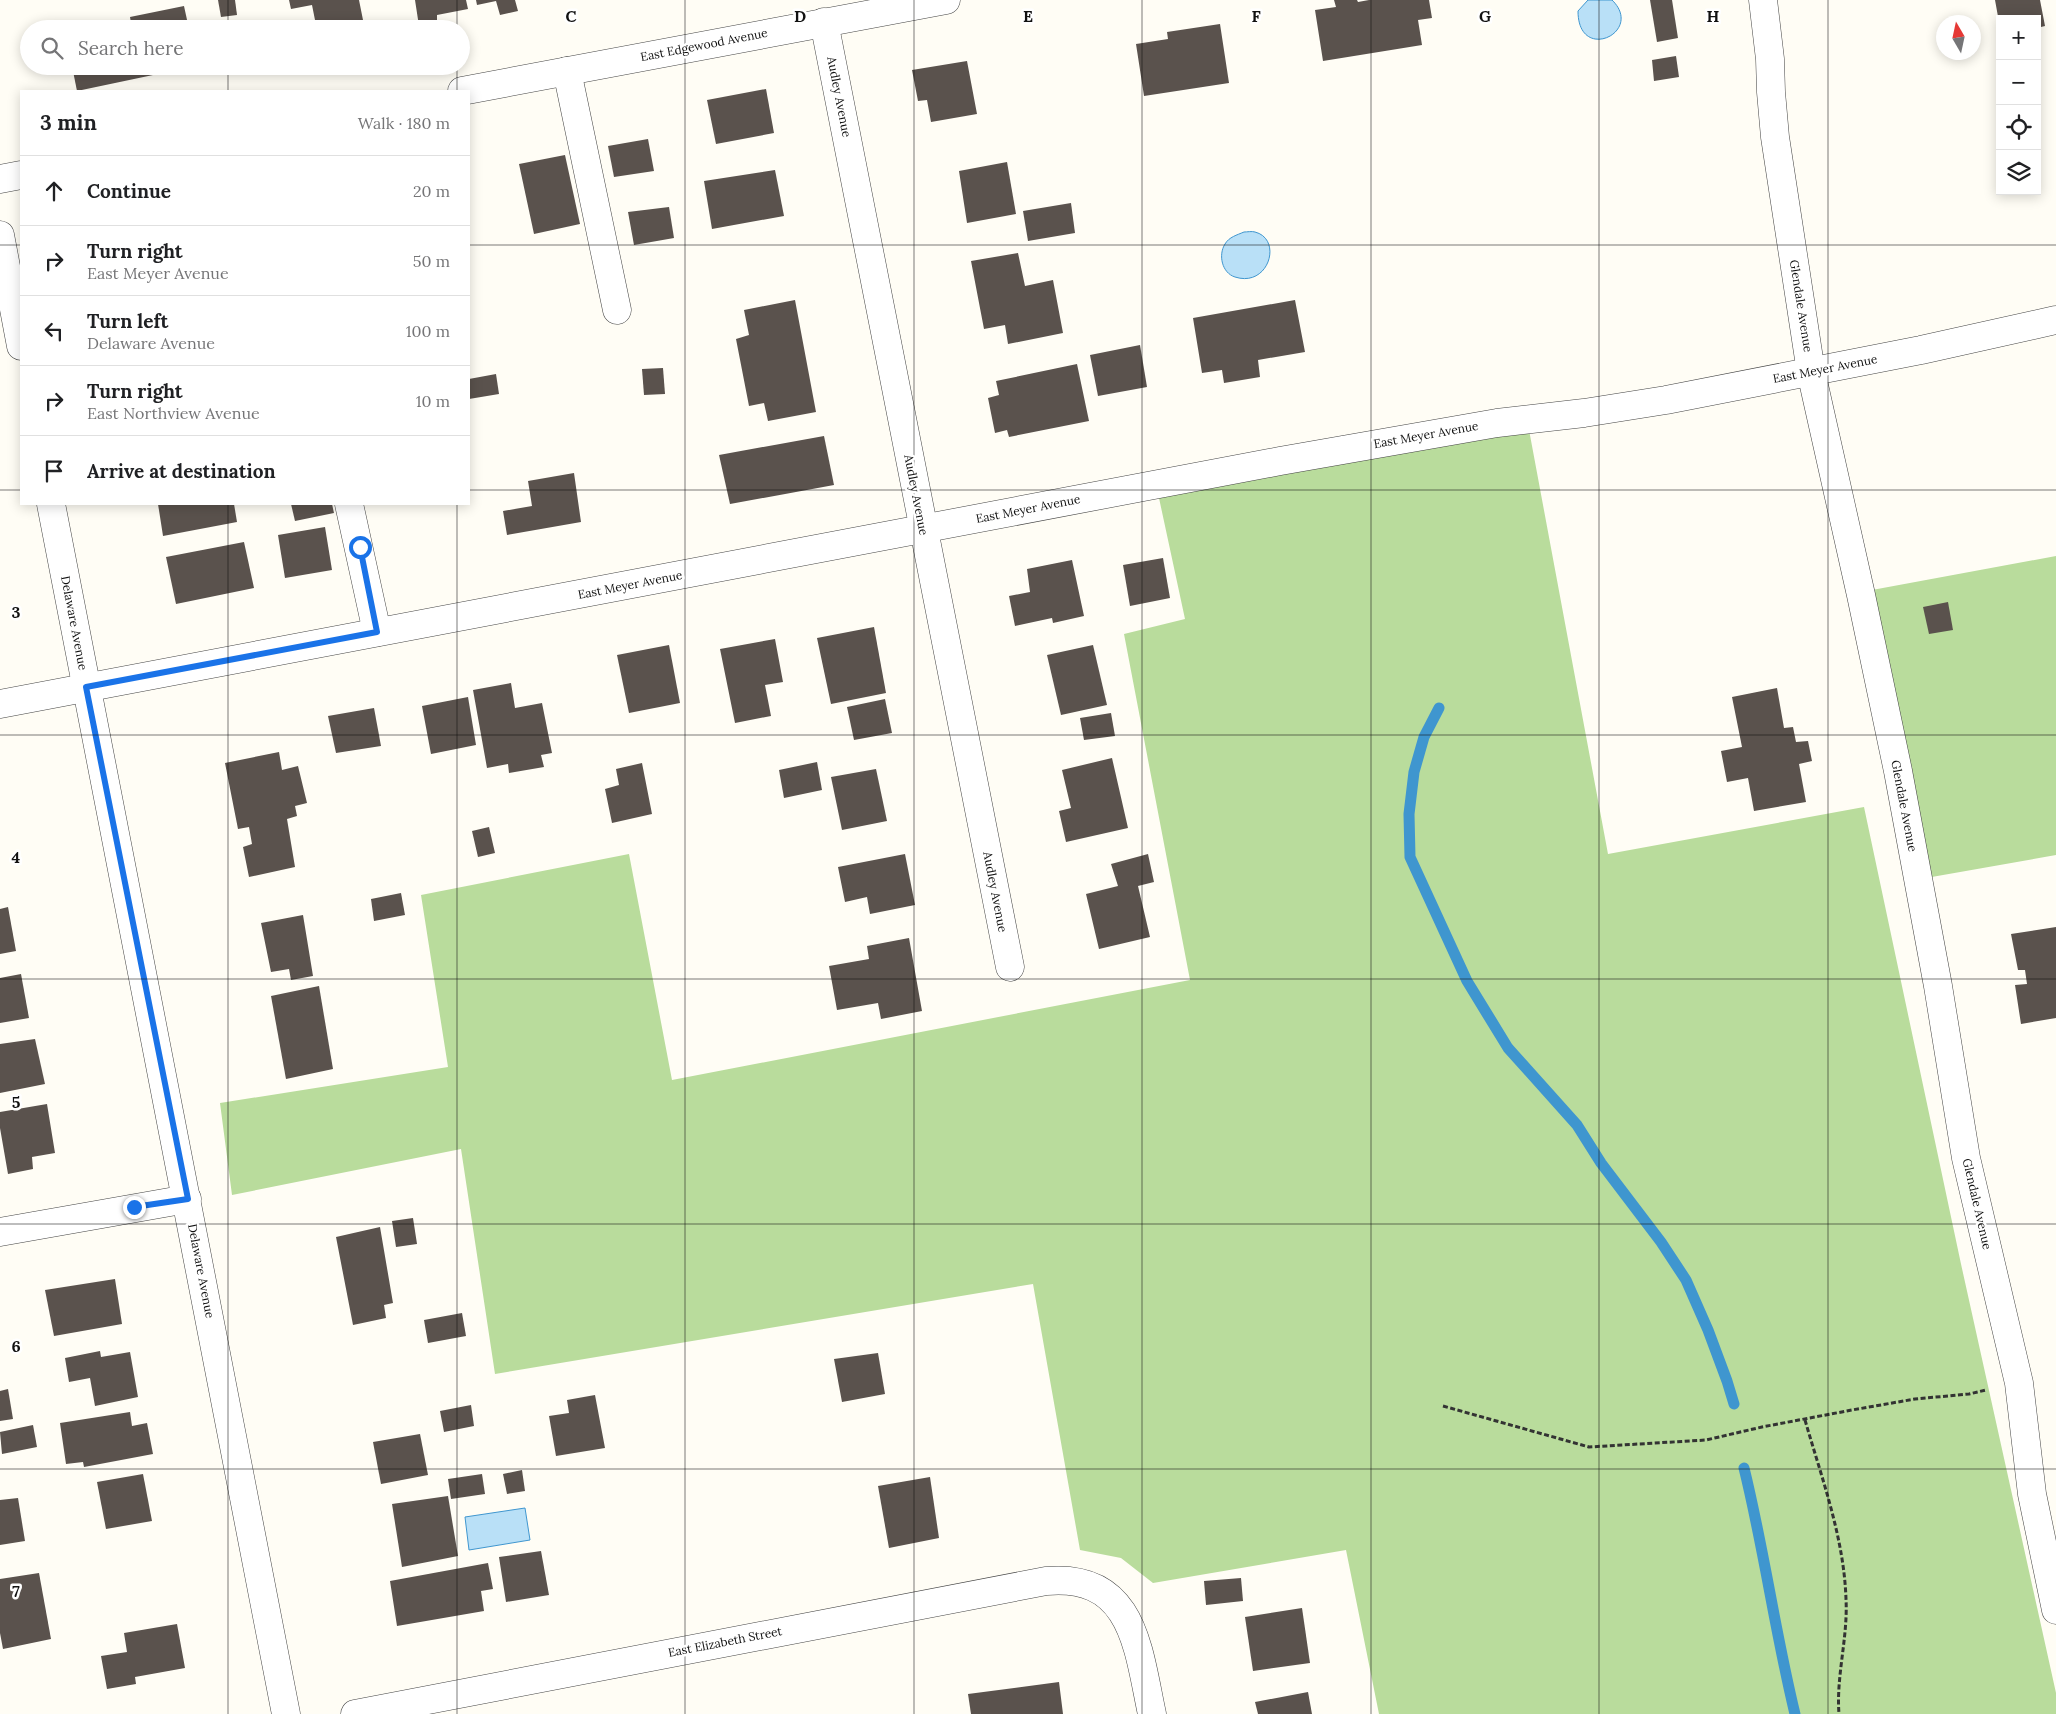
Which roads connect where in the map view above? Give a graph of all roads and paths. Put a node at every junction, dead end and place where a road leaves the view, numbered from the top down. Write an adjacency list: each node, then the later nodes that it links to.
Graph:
1 (946, 0): 3 (street, East Edgewood Avenue)
2 (1763, 0): 12 (street, Glendale Avenue)
3 (824, 22): 4 (street, East Edgewood Avenue); 15 (street, Audley Avenue)
4 (567, 71): 5 (street, East Edgewood Avenue); 9 (street)
5 (467, 90)
6 (20, 175): 7 (street)
7 (0, 179)
8 (0, 235): 11 (street)
9 (617, 310)
10 (2056, 320): 12 (street, East Meyer Avenue)
11 (20, 341)
12 (1811, 372): 15 (street, East Meyer Avenue); 22 (street, Glendale Avenue)
13 (52, 505): 17 (street, Delaware Avenue)
14 (349, 505): 16 (street)
15 (923, 529): 16 (street, East Meyer Avenue); 19 (street, Audley Avenue)
16 (377, 632): 17 (street, East Meyer Avenue)
17 (86, 687): 18 (street, East Meyer Avenue); 20 (street, Delaware Avenue)
18 (0, 704)
19 (1010, 967)
20 (188, 1199): 21 (street); 26 (street, Delaware Avenue)
21 (0, 1232)
22 (2019, 1384): 24 (path); 25 (street, Glendale Avenue)
23 (1443, 1406): 24 (path)
24 (1805, 1420): 29 (path)
25 (2056, 1610)
26 (286, 1714)
27 (355, 1714): 28 (street, East Elizabeth Street)
28 (1152, 1714)
29 (1839, 1714)

